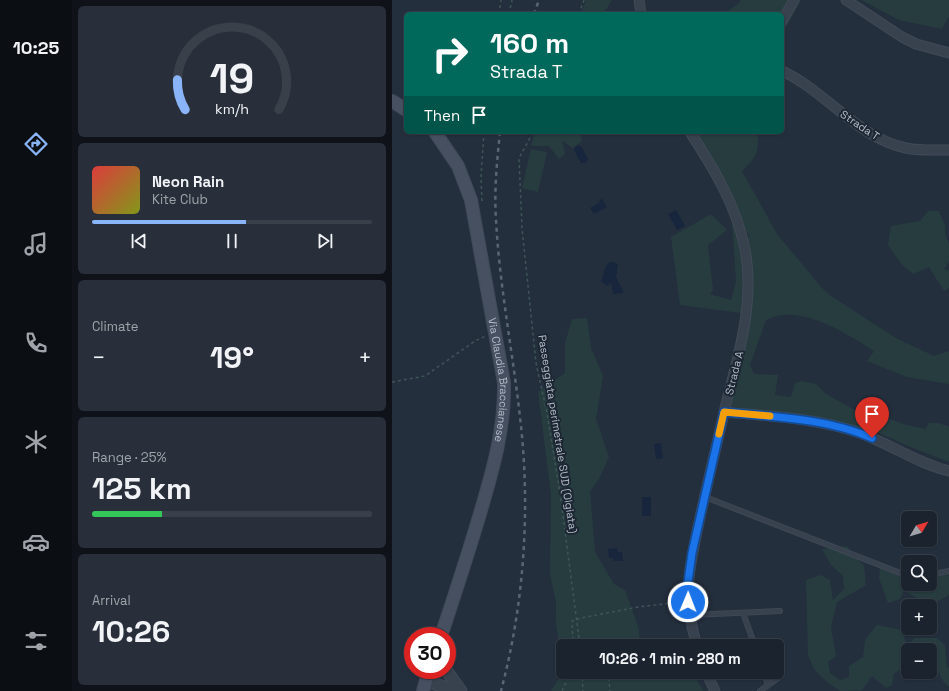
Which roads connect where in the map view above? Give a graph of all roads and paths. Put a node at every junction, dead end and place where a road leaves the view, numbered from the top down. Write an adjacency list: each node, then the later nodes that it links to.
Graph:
1 (501, 0): 7 (path)
2 (512, 0): 8 (path)
3 (584, 0): 9 (path)
4 (639, 0): 10 (street)
5 (794, 0): 11 (street)
6 (846, 0): 12 (street)
7 (499, 12)
8 (509, 12)
9 (580, 12)
10 (641, 12)
11 (784, 18)
12 (949, 53)
13 (784, 72): 20 (street, Strada T)
14 (392, 101): 15 (main road)
15 (404, 109)
16 (436, 134): 22 (main road, Via Claudia Braccianese)
17 (484, 134): 21 (path)
18 (530, 134): 34 (path, Passeggiata perimetrale SUD (Olgiata))
19 (691, 134): 24 (street, Strada A)
20 (949, 150)
21 (483, 208)
22 (495, 332): 23 (path); 35 (main road, Via Claudia Braccianese)
23 (392, 382)
24 (724, 412): 25 (street); 26 (street, Strada A)
25 (949, 471)
26 (705, 497): 28 (lane); 30 (street, Strada A)
27 (949, 571): 29 (lane)
28 (901, 573)
29 (937, 574)
30 (688, 602): 33 (street, Strada A); 34 (path)
31 (780, 611): 32 (lane)
32 (743, 613): 33 (lane); 39 (lane)
33 (689, 616): 38 (street, Strada A)
34 (578, 620): 36 (path); 37 (path, Passeggiata perimetrale SUD (Olgiata))
35 (444, 627)
36 (573, 639)
37 (579, 639)
38 (695, 639)
39 (752, 639)
40 (452, 679): 50 (street)
41 (568, 679): 51 (path)
42 (582, 679): 52 (path)
43 (609, 679): 53 (path)
44 (709, 679): 54 (street)
45 (766, 679): 48 (lane)
46 (777, 679): 48 (lane)
47 (426, 681): 49 (street)
48 (768, 685): 55 (lane)
49 (456, 691)
50 (461, 691)
51 (562, 691)
52 (583, 691)
53 (610, 691)
54 (715, 691)
55 (760, 691)

